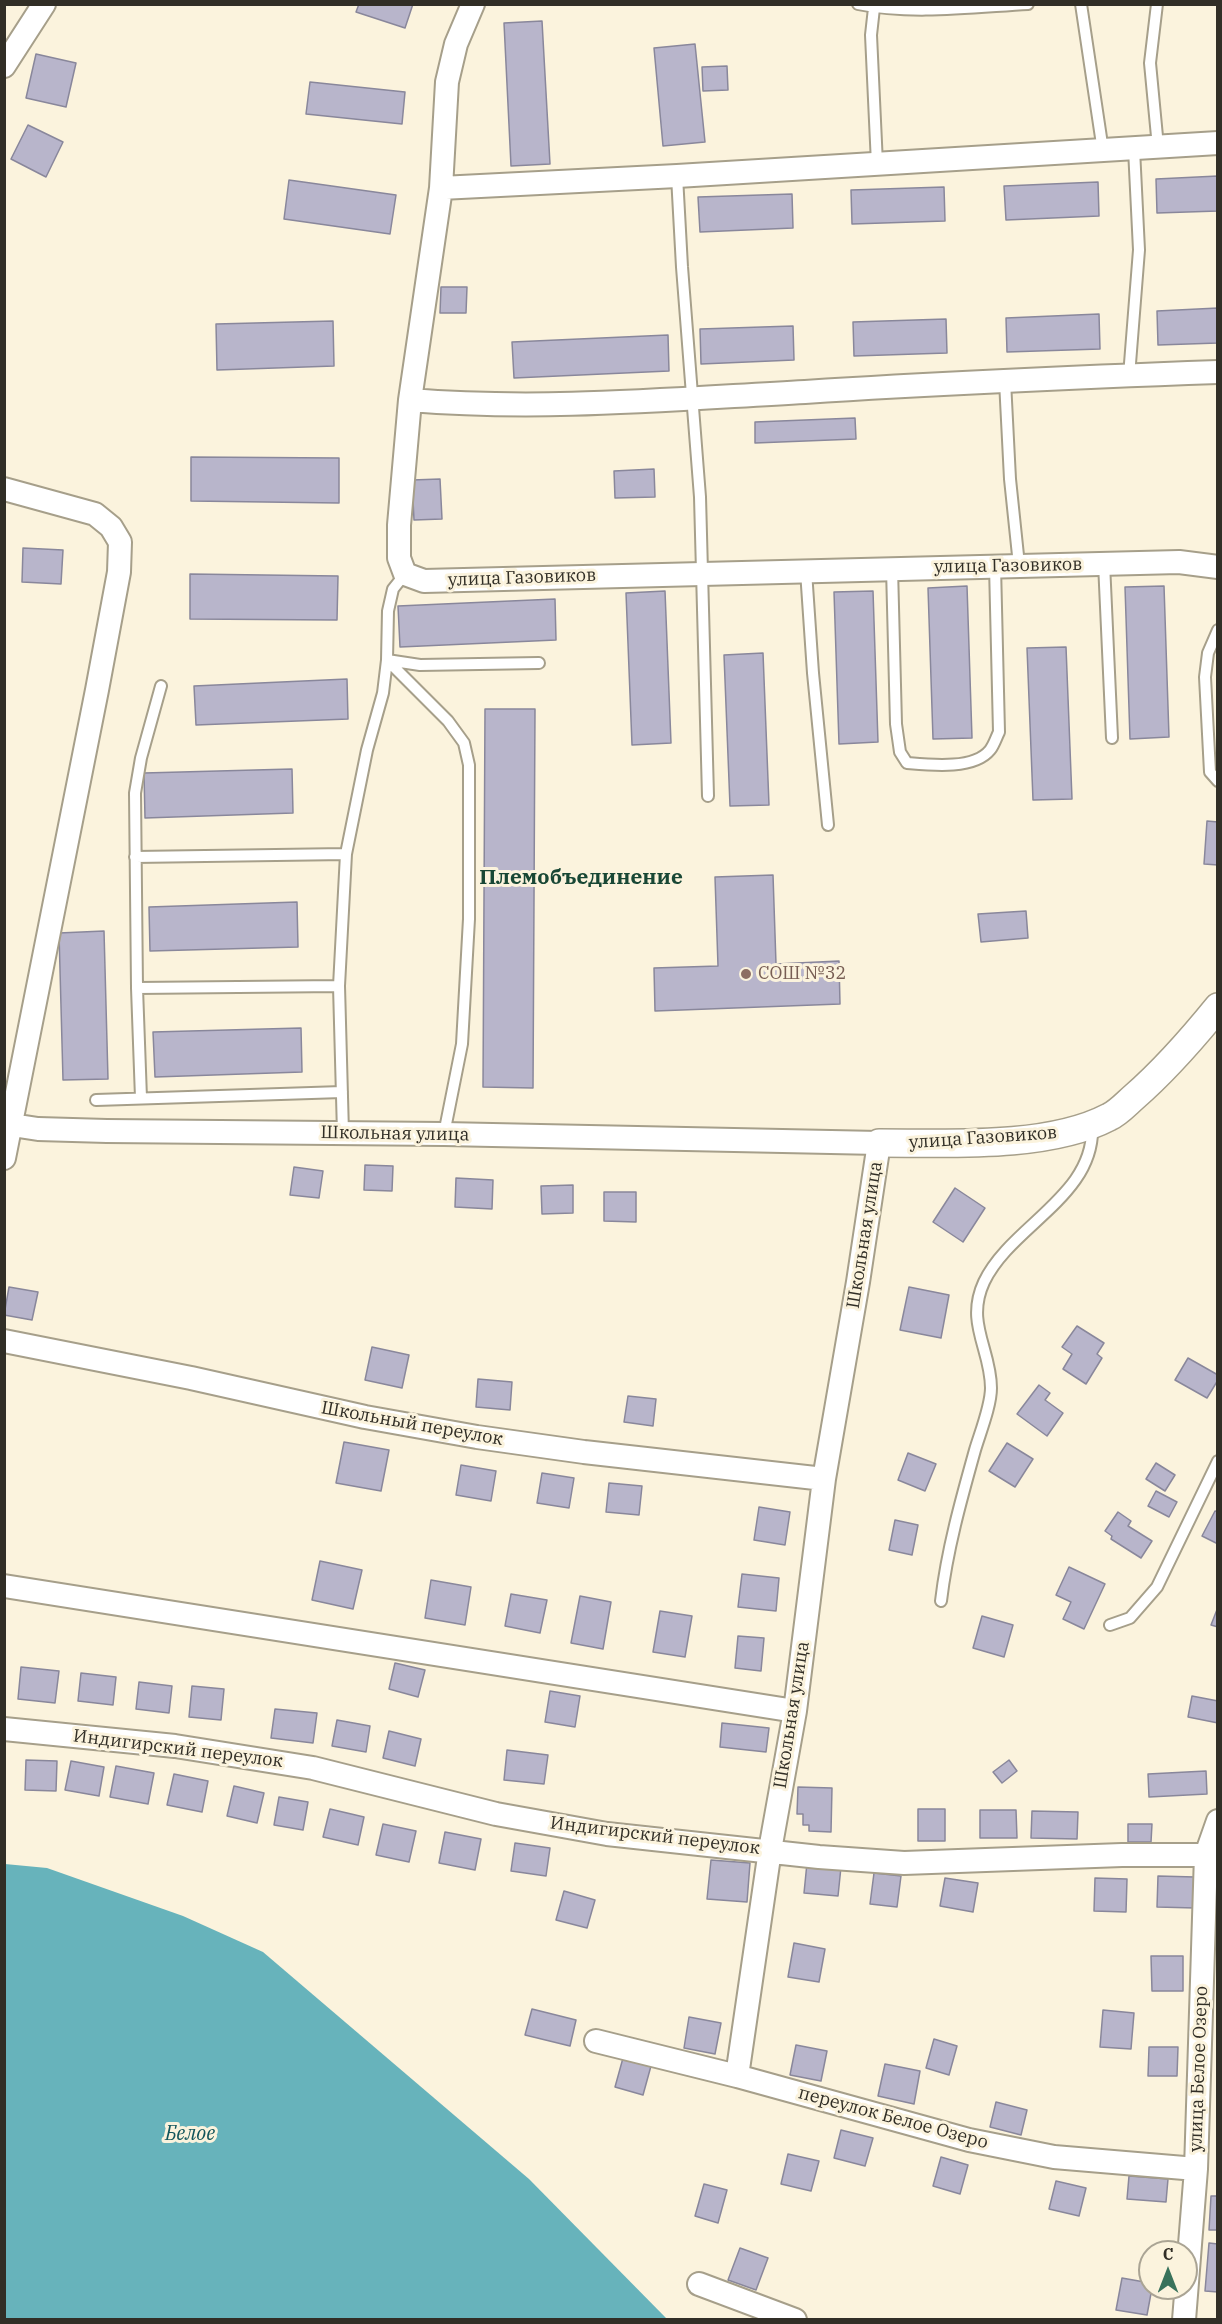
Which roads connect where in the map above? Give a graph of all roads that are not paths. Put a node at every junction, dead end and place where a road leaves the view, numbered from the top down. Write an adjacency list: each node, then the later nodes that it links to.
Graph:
1 (44, 4): 9 (street)
2 (472, 4): 16 (street)
3 (858, 4): 8 (lane)
4 (1028, 4): 7 (lane)
5 (1081, 4): 13 (lane)
6 (1157, 4): 11 (lane)
7 (990, 5): 8 (lane)
8 (874, 8): 14 (lane)
9 (4, 66)
10 (1218, 143): 11 (street)
11 (1158, 147): 12 (street)
12 (1134, 149): 13 (street); 18 (lane)
13 (1103, 151): 14 (street)
14 (877, 164): 15 (street)
15 (677, 176): 16 (street); 20 (lane)
16 (441, 188): 21 (street)
17 (1218, 372): 18 (street)
18 (1129, 376): 19 (street)
19 (1005, 381): 20 (street); 24 (lane)
20 (692, 399): 21 (street); 29 (lane)
21 (410, 400): 30 (street)
22 (4, 489): 47 (street)
23 (1104, 563): 24 (street, улица Газовиков); 26 (street, улица Газовиков); 35 (lane)
24 (1019, 565): 25 (street, улица Газовиков)
25 (995, 566): 27 (street, улица Газовиков); 27 (lane)
26 (1218, 567)
27 (892, 568): 28 (street, улица Газовиков)
28 (806, 570): 29 (street, улица Газовиков); 38 (lane)
29 (702, 573): 30 (street, улица Газовиков); 37 (lane)
30 (405, 574): 32 (lane)
31 (1218, 630): 36 (lane)
32 (387, 660): 33 (lane); 39 (lane); 50 (lane)
33 (539, 663)
34 (161, 686): 40 (lane)
35 (1112, 738)
36 (1218, 781)
37 (708, 796)
38 (828, 825)
39 (346, 854): 40 (lane); 41 (lane)
40 (135, 857): 42 (lane)
41 (339, 986): 42 (lane); 44 (lane)
42 (137, 988): 45 (lane)
43 (1218, 1007): 48 (street, улица Газовиков)
44 (342, 1092): 45 (lane); 49 (lane)
45 (141, 1098): 46 (lane)
46 (96, 1100)
47 (12, 1125): 49 (street, Школьная улица); 52 (street)
48 (1092, 1125): 51 (street, улица Газовиков); 57 (lane)
49 (343, 1134): 50 (street, Школьная улица)
50 (444, 1134): 51 (street, Школьная улица)
51 (879, 1143): 55 (street, Школьная улица)
52 (4, 1158)
53 (4, 1341): 55 (street, Школьный переулок)
54 (1218, 1461): 58 (lane)
55 (824, 1479): 59 (street, Школьная улица)
56 (4, 1586): 59 (street)
57 (941, 1602)
58 (1110, 1625)
59 (795, 1711): 62 (street, Школьная улица)
60 (4, 1729): 62 (street, Индигирский переулок)
61 (1218, 1821): 63 (street, улица Белое Озеро)
62 (770, 1850): 63 (street, Индигирский переулок); 65 (street, Школьная улица)
63 (1206, 1855): 66 (street, улица Белое Озеро)
64 (596, 2041): 65 (street, переулок Белое Озеро)
65 (737, 2076): 66 (street, переулок Белое Озеро)
66 (1196, 2169): 69 (street, улица Белое Озеро)
67 (699, 2284): 68 (street)
68 (795, 2319)
69 (1184, 2319)

